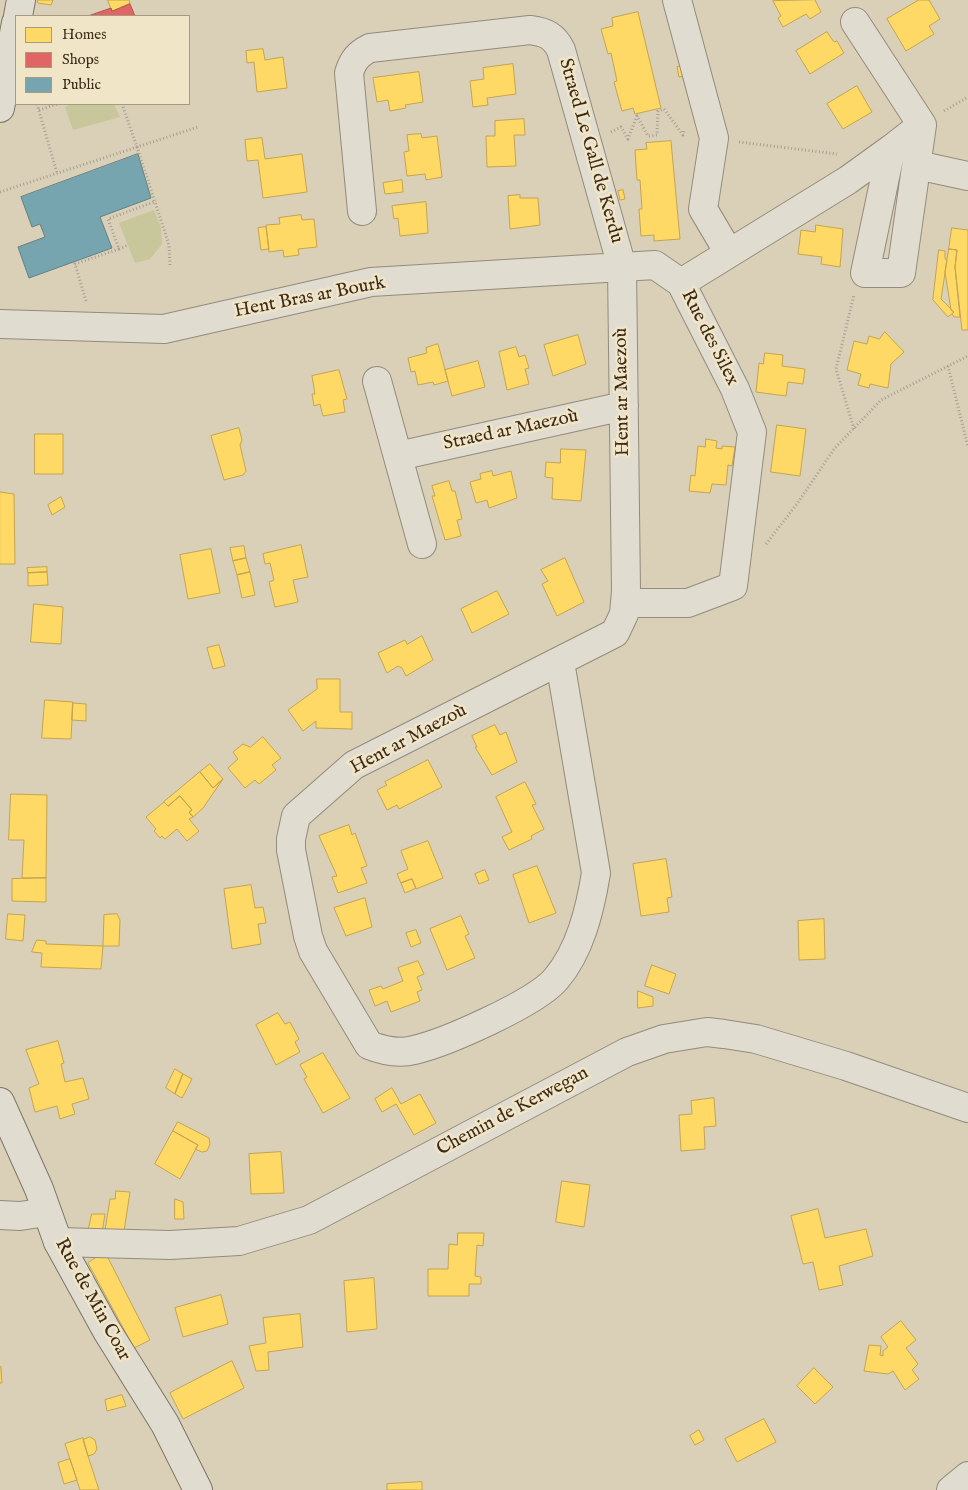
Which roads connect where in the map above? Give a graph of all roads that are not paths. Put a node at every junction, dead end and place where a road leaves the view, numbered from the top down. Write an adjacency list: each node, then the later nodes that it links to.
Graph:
1 (21, 0): 3 (street)
2 (678, 0): 12 (street)
3 (18, 15)
4 (855, 22): 7 (street)
5 (15, 28): 6 (street)
6 (0, 108)
7 (922, 124): 8 (street, Rue des Silex); 9 (street)
8 (884, 154): 9 (street); 12 (street, Rue des Silex)
9 (917, 165): 10 (street)
10 (968, 176)
11 (362, 212): 13 (street, Straed Le Gall de Kerdu)
12 (729, 253): 14 (street, Rue des Silex)
13 (622, 267): 14 (street, Hent Bras ar Bourk); 15 (street, Hent Bras ar Bourk); 17 (street, Hent ar Maezoù)
14 (681, 283): 20 (street, Rue des Silex)
15 (0, 324)
16 (378, 381): 18 (street)
17 (624, 406): 18 (street, Straed ar Maezoù); 20 (street, Hent ar Maezoù)
18 (398, 456): 19 (street)
19 (422, 544)
20 (626, 603): 21 (street, Hent ar Maezoù)
21 (560, 662): 21 (street, Hent ar Maezoù)
22 (0, 1102): 24 (street, Rue de Min Coar)
23 (968, 1108): 26 (street, Chemin de Kerwegan)
24 (46, 1212): 25 (street); 26 (street, Rue de Min Coar)
25 (0, 1215)
26 (58, 1242): 28 (street, Rue de Min Coar)
27 (968, 1476): 29 (street)
28 (198, 1490)
29 (951, 1490)

